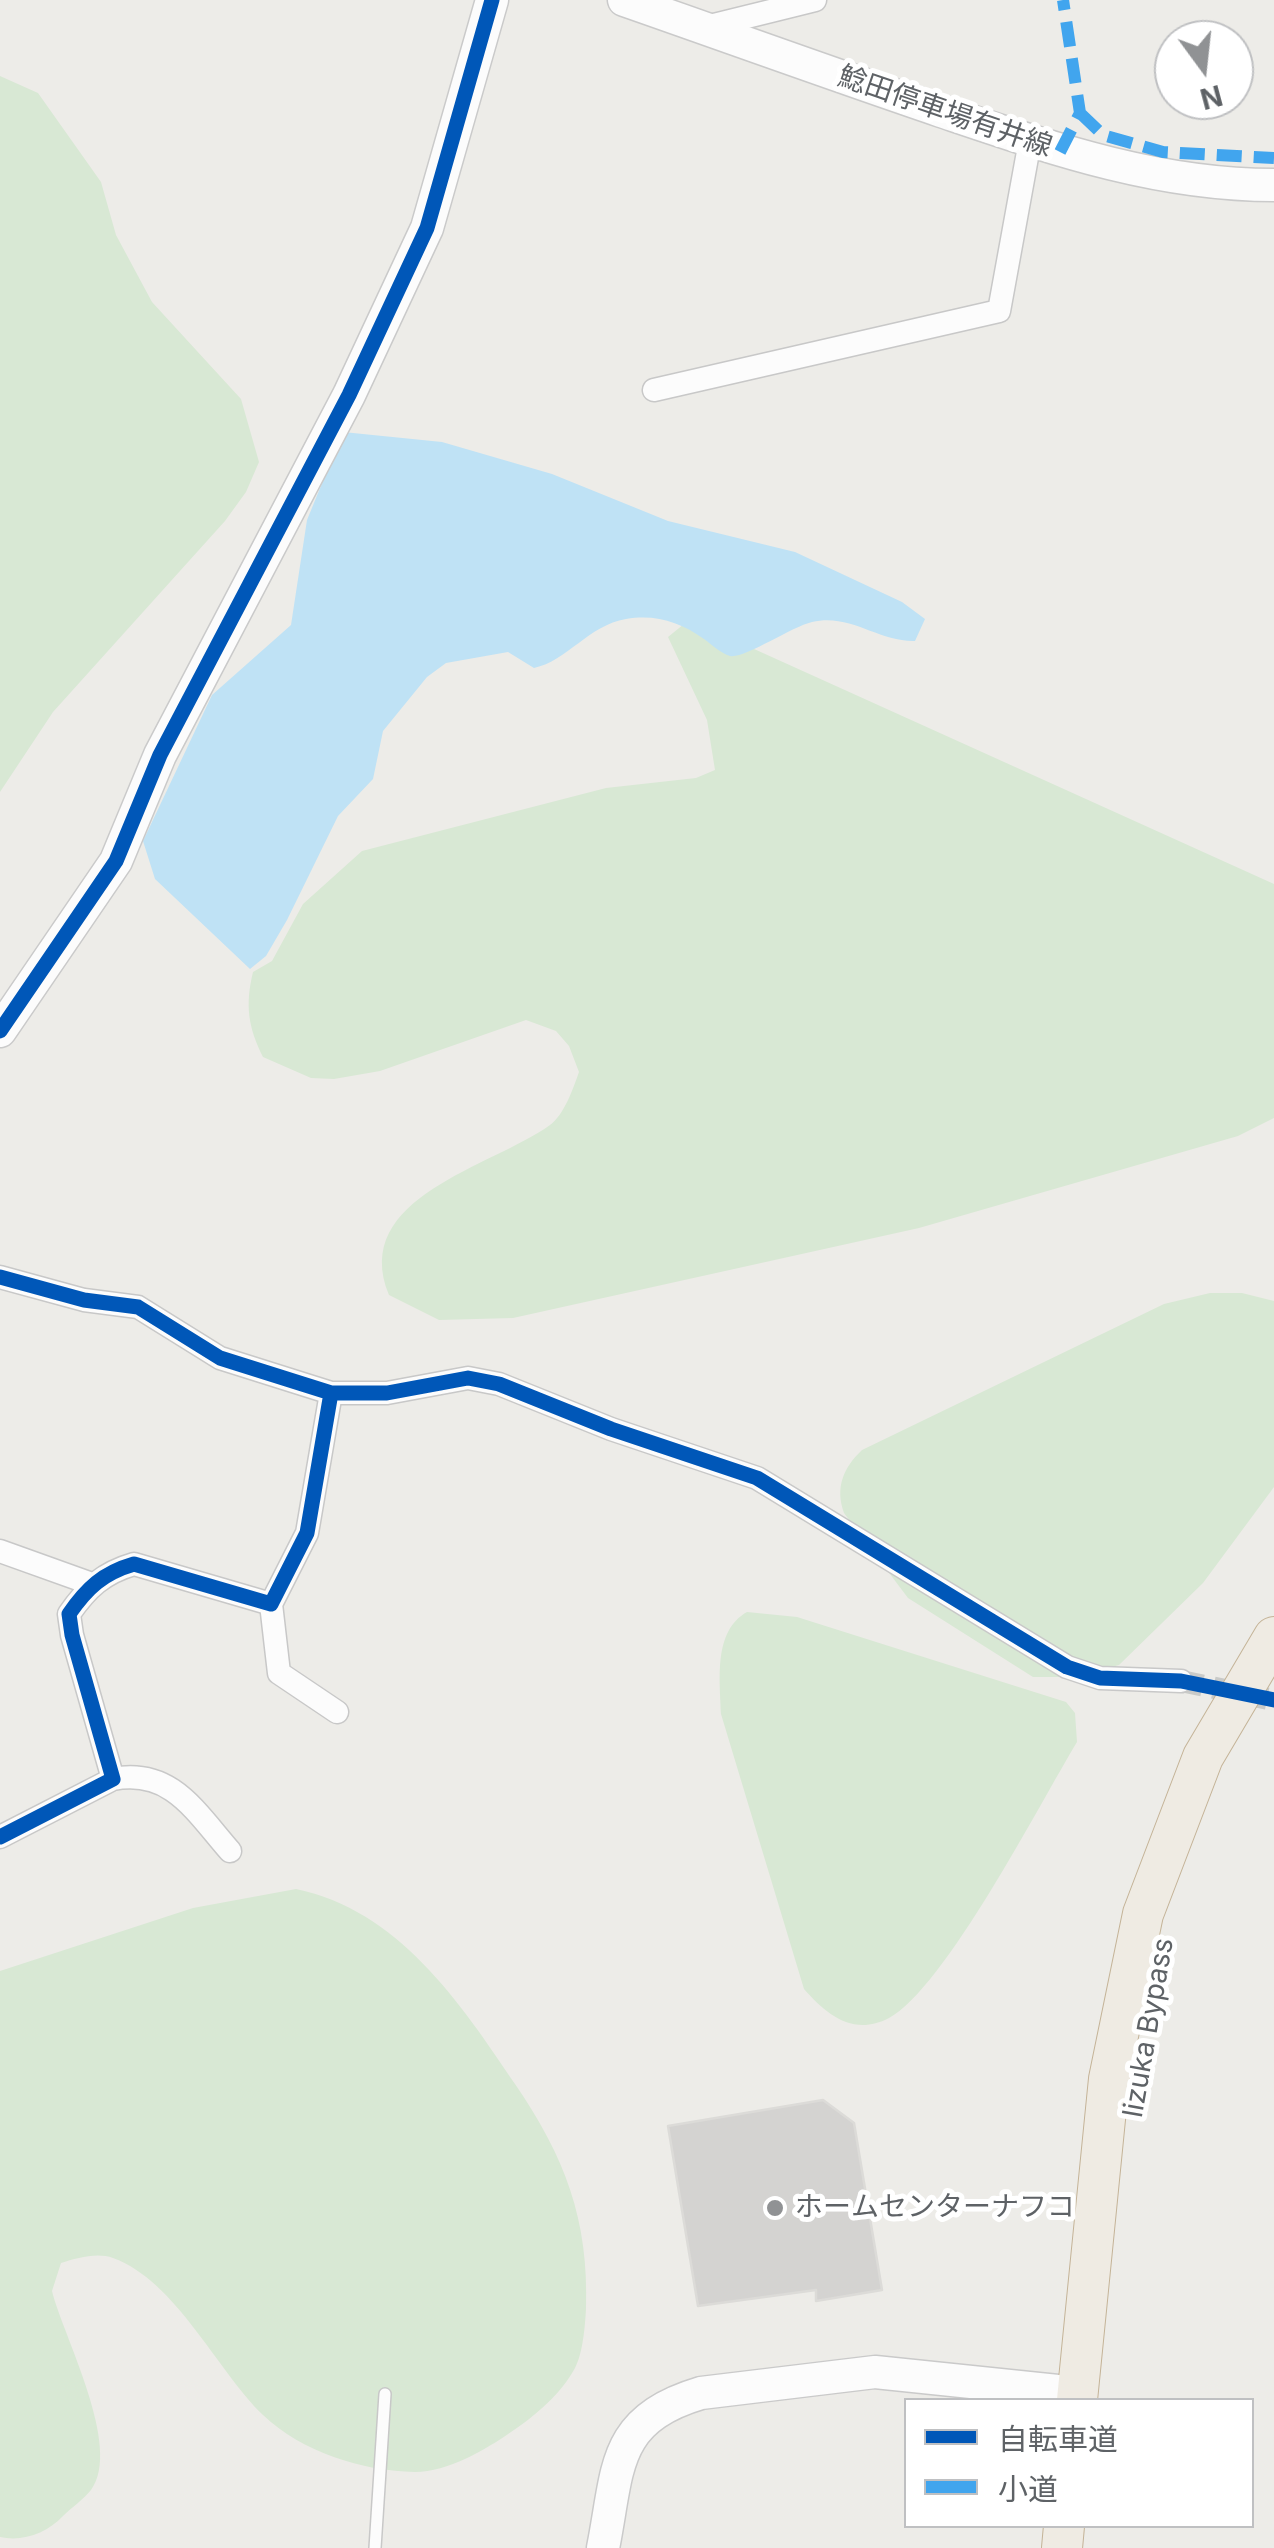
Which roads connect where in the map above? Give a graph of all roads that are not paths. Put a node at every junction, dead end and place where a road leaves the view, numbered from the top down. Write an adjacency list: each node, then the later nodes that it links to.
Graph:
1 (492, 0): 8 (street)
2 (624, 0): 4 (street, 鯰田停車場有井線)
3 (815, 0): 4 (street)
4 (702, 28): 5 (street, 鯰田停車場有井線)
5 (1030, 141): 6 (street, 鯰田停車場有井線); 7 (street)
6 (1274, 185)
7 (654, 390)
8 (0, 1031)
9 (0, 1277): 10 (street)
10 (332, 1392): 13 (street); 16 (street)
11 (0, 1551): 12 (street)
12 (92, 1584): 13 (street); 18 (street)
13 (271, 1604): 17 (street)
14 (1274, 1637): 22 (highway)
15 (1274, 1678): 22 (highway, Iizuka Bypass)
16 (1180, 1681)
17 (337, 1712)
18 (113, 1778): 19 (street); 20 (street)
19 (0, 1837)
20 (230, 1850)
21 (385, 2394): 23 (lane)
22 (1085, 2398): 24 (street)
23 (375, 2548)
24 (603, 2548)

